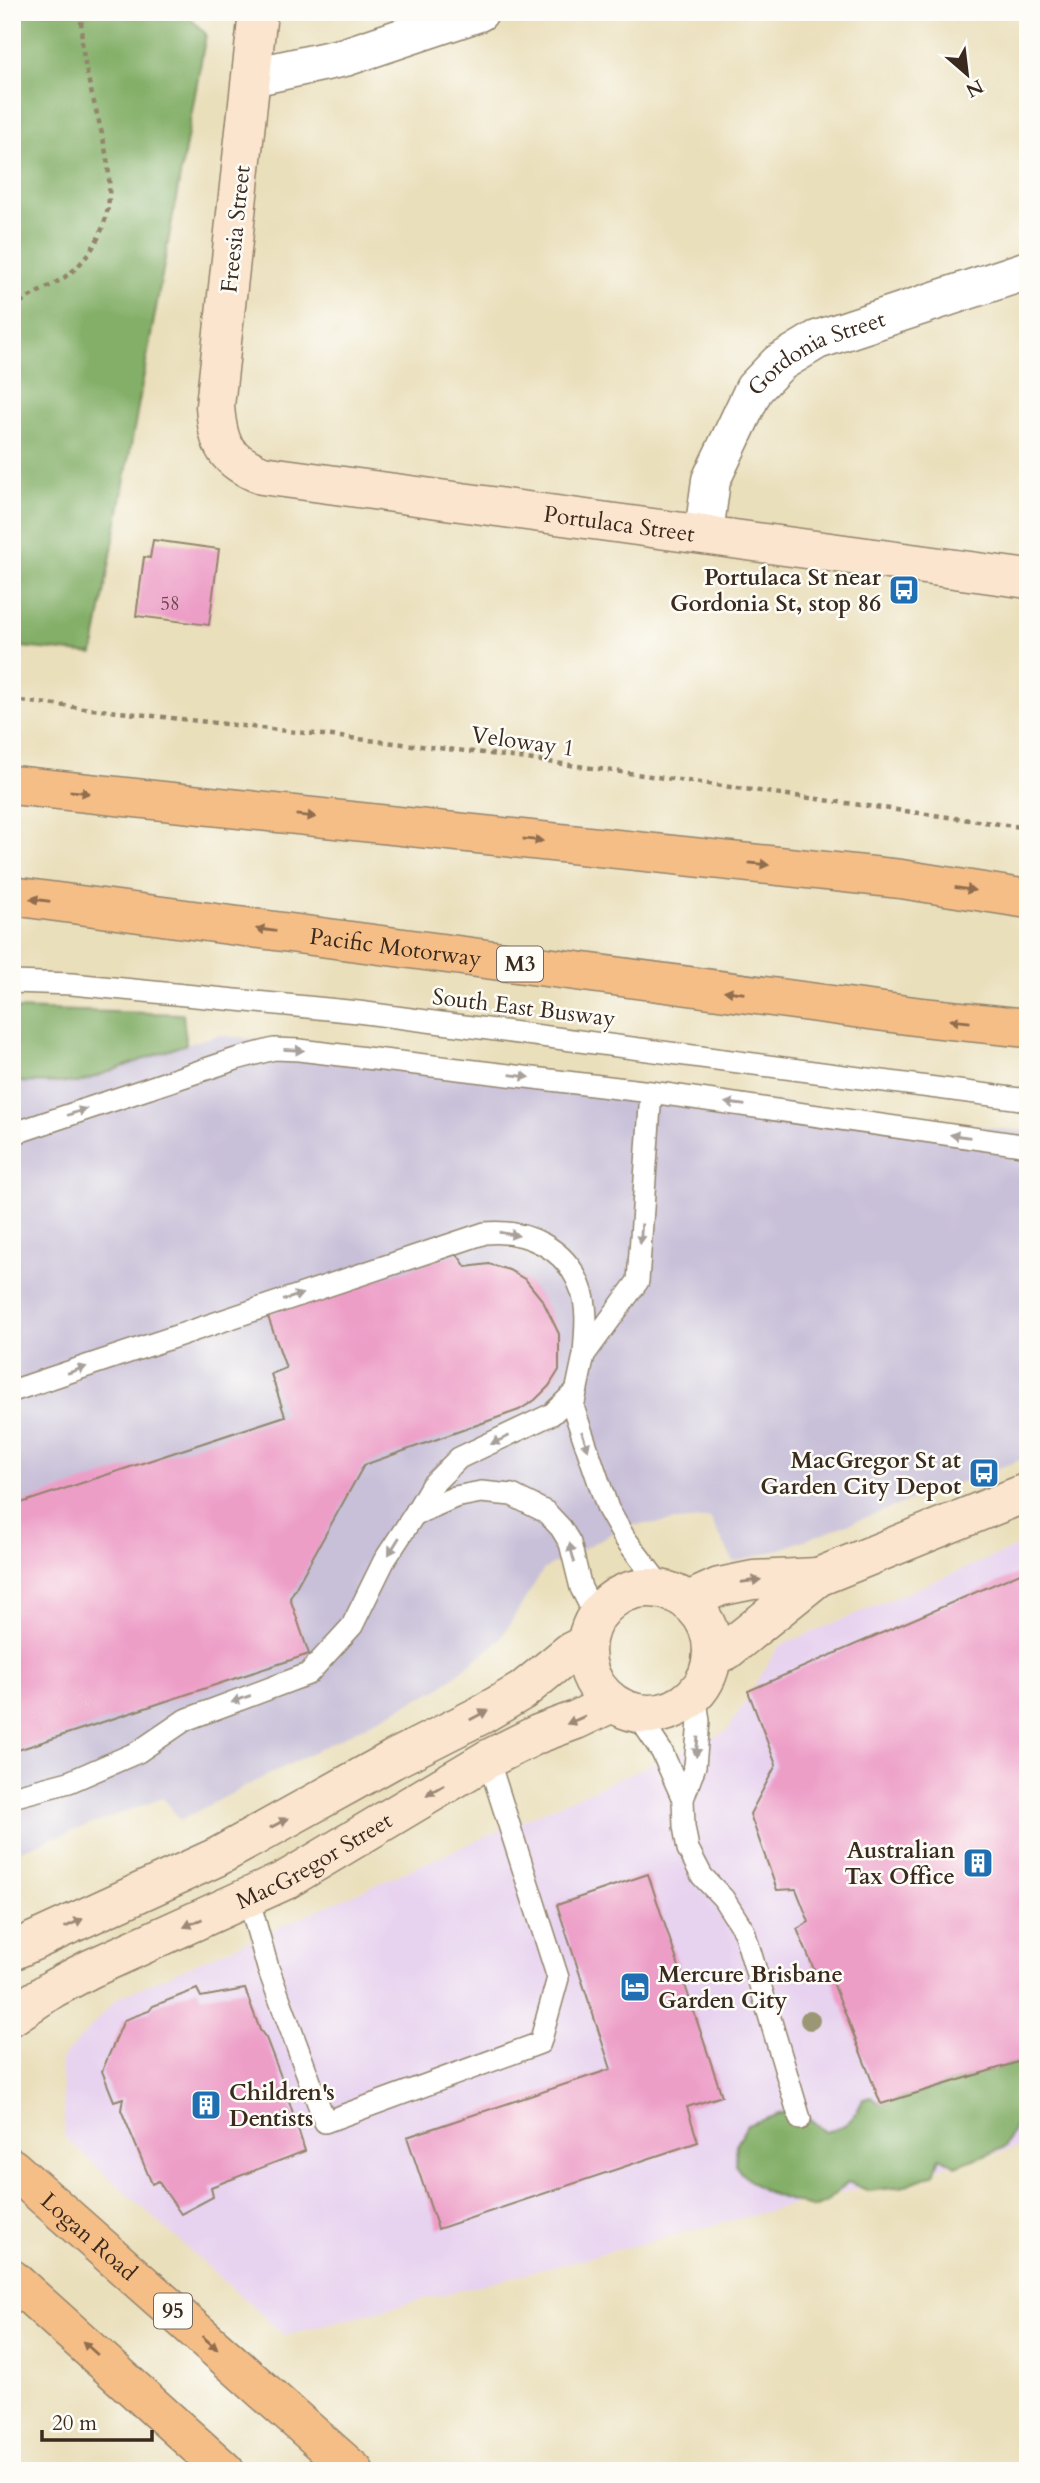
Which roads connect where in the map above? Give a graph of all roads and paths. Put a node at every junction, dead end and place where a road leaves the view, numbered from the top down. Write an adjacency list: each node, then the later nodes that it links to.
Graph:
1 (82, 12): 6 (path)
2 (258, 12): 4 (street, Freesia Street)
3 (479, 12): 4 (street)
4 (252, 77): 7 (street, Freesia Street)
5 (1028, 271): 8 (street, Gordonia Street)
6 (12, 309)
7 (222, 444): 8 (street, Portulaca Street)
8 (704, 533): 9 (street, Portulaca Street)
9 (1028, 579)
10 (12, 699): 12 (path, Veloway 1)
11 (12, 785): 14 (main road, one-way to 14)
12 (1028, 828)
13 (12, 896): 16 (main road, Pacific Motorway / M3, one-way to 13)
14 (1028, 900)
15 (12, 982): 18 (lane, South East Busway)
16 (1028, 1028)
17 (651, 1092): 19 (lane, one-way to 17); 20 (lane, one-way to 17); 21 (lane, one-way to 21)
18 (1028, 1100)
19 (12, 1134)
20 (1028, 1146)
21 (584, 1355): 22 (lane); 23 (lane, one-way to 21)
22 (577, 1390): 25 (lane, one-way to 25); 27 (lane, one-way to 27)
23 (12, 1391)
24 (1028, 1492): 26 (street)
25 (414, 1515): 28 (lane, one-way to 25); 33 (lane, one-way to 33)
26 (818, 1577): 27 (street, one-way to 26); 29 (street)
27 (675, 1595): 28 (street); 29 (street)
28 (591, 1630): 31 (street); 36 (street, one-way to 28)
29 (712, 1654): 30 (street)
30 (695, 1693): 31 (street); 34 (lane, one-way to 34)
31 (624, 1708): 32 (street, MacGregor Street, one-way to 32); 34 (lane)
32 (488, 1759): 35 (street, MacGregor Street, one-way to 35); 35 (lane)
33 (12, 1797)
34 (683, 1799): 38 (lane)
35 (248, 1897): 37 (street, MacGregor Street, one-way to 37)
36 (12, 1951)
37 (13, 2024)
38 (800, 2119)
39 (12, 2168): 42 (main road, Logan Road / 95, one-way to 42)
40 (12, 2278): 41 (main road, one-way to 40)
41 (225, 2471)
42 (354, 2471)

